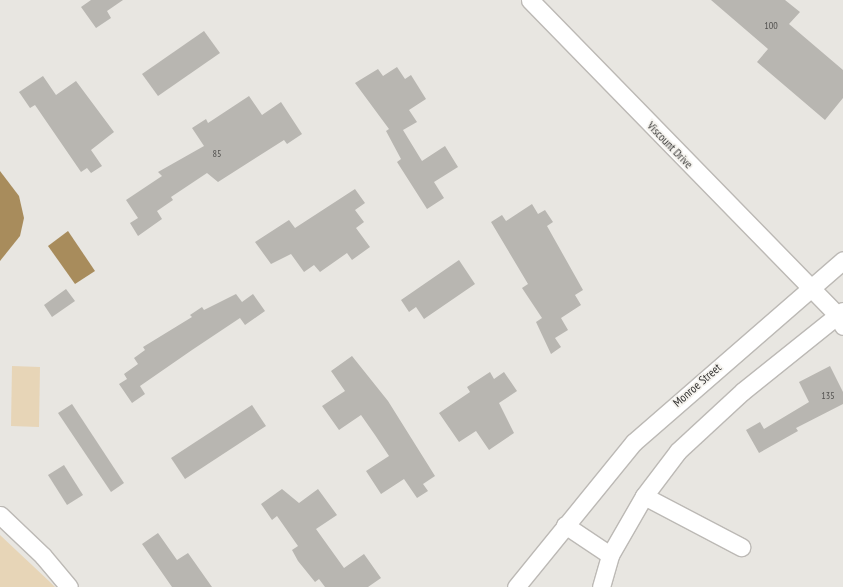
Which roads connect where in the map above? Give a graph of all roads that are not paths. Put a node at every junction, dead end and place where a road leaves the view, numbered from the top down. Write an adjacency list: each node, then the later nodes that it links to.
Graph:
1 (530, 0): 3 (street, Viscount Drive)
2 (843, 260): 3 (street, Monroe Street)
3 (811, 289): 4 (street, Viscount Drive); 7 (street, Monroe Street)
4 (841, 318): 5 (street)
5 (644, 496): 8 (street); 9 (street)
6 (0, 515): 10 (street)
7 (565, 525): 9 (street); 11 (street, Monroe Street)
8 (741, 547)
9 (610, 555): 12 (street)
10 (69, 587)
11 (516, 587)
12 (601, 587)

